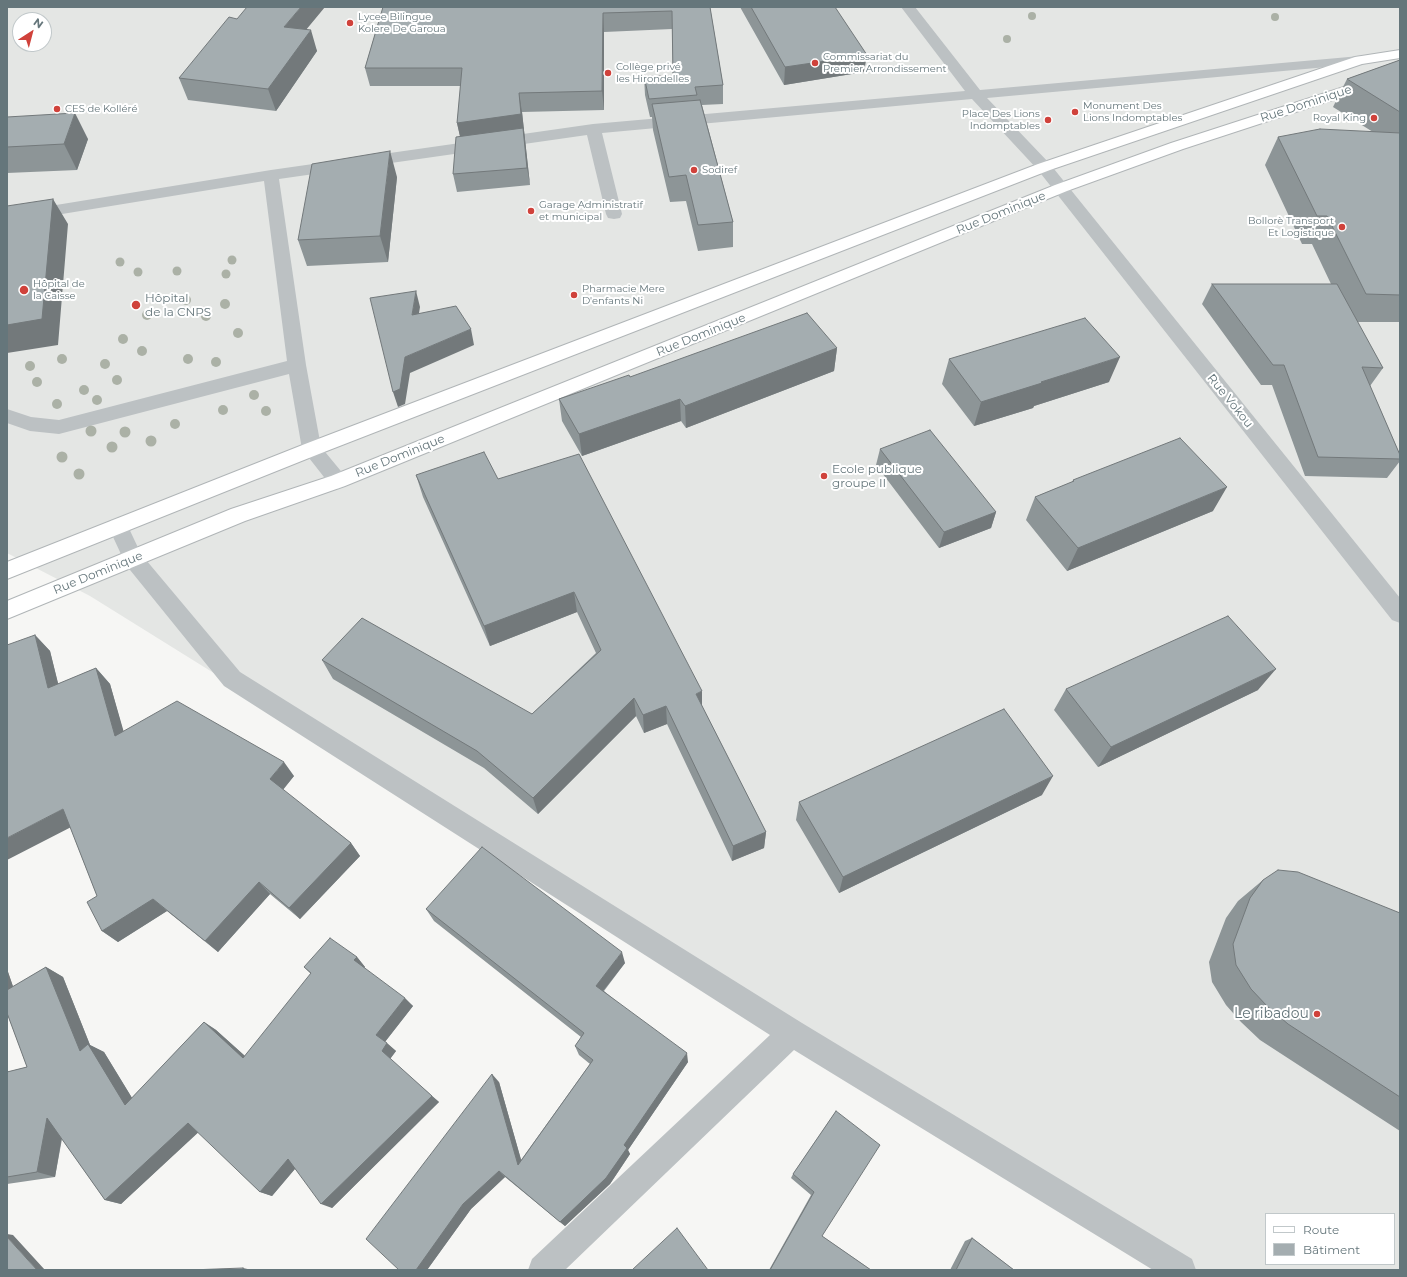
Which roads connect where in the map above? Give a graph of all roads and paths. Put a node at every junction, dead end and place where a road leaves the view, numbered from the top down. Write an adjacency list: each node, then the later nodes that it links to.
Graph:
1 (908, 7): 6 (street, Rue Vokou)
2 (1400, 54): 3 (main road, Rue Dominique)
3 (1360, 60): 5 (main road, Rue Dominique); 6 (street)
4 (1400, 76): 7 (main road, Rue Dominique)
5 (1264, 92): 7 (main road); 9 (main road, Rue Dominique)
6 (976, 95): 8 (street); 9 (street, Rue Vokou)
7 (1288, 110): 11 (main road, Rue Dominique)
8 (593, 129): 10 (street); 12 (street)
9 (1044, 167): 11 (street, Rue Vokou); 16 (main road, Rue Dominique)
10 (271, 175): 13 (street); 14 (street)
11 (1061, 188): 17 (main road, Rue Dominique); 22 (street, Rue Vokou)
12 (614, 214)
13 (7, 218)
14 (297, 365): 15 (street); 16 (street)
15 (7, 416)
16 (312, 449): 17 (street); 18 (main road, Rue Dominique)
17 (338, 481): 19 (main road, Rue Dominique)
18 (118, 526): 19 (street); 20 (main road, Rue Dominique)
19 (133, 559): 21 (main road, Rue Dominique); 23 (street)
20 (7, 571)
21 (7, 610)
22 (1400, 614)
23 (792, 1033): 24 (street); 25 (street)
24 (543, 1270)
25 (1181, 1270)

